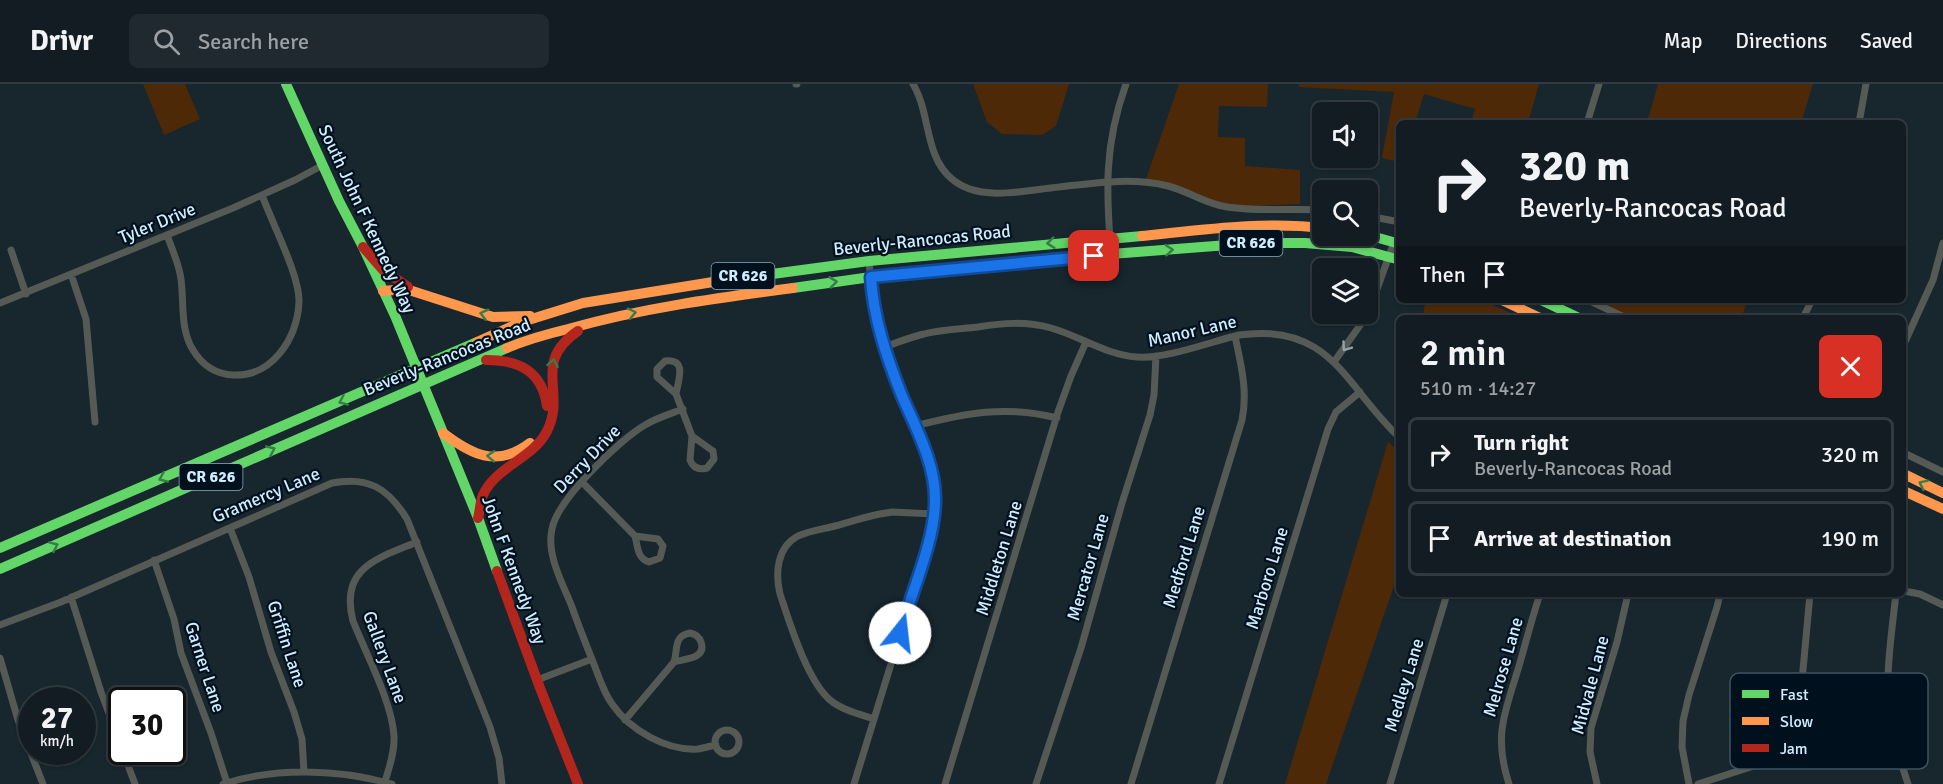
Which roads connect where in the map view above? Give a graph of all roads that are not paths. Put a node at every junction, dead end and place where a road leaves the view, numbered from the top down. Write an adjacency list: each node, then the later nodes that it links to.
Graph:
1 (286, 84): 8 (main road, South John F Kennedy Way)
2 (913, 84): 9 (street)
3 (1126, 84): 9 (street)
4 (1599, 84): 6 (street)
5 (1866, 84): 7 (street)
6 (1588, 120)
7 (1860, 120)
8 (323, 165): 10 (street, Tyler Drive); 20 (main road, South John F Kennedy Way)
9 (1106, 182): 11 (street); 16 (street)
10 (262, 195): 15 (street, Tyler Drive); 15 (street)
11 (1312, 210)
12 (1378, 218): 13 (street)
13 (1396, 221)
14 (1312, 227): 16 (main road, Beverly-Rancocas Road / CR 626)
15 (167, 236): 25 (street, Tyler Drive)
16 (1110, 237): 22 (street); 24 (main road, Beverly-Rancocas Road / CR 626, one-way to 24)
17 (1378, 238): 18 (main road)
18 (1396, 243)
19 (1943, 243): 40 (street)
20 (363, 247): 27 (main road, South John F Kennedy Way); 28 (main road)
21 (11, 250): 29 (street)
22 (1111, 254): 23 (main road, Beverly-Rancocas Road / CR 626, one-way to 23); 26 (main road, Beverly-Rancocas Road / CR 626)
23 (1395, 259): 45 (street, one-way to 45)
24 (869, 261): 26 (street); 34 (main road, Beverly-Rancocas Road / CR 626)
25 (71, 274): 29 (street, Tyler Drive); 52 (street)
26 (871, 277): 38 (main road, Beverly-Rancocas Road / CR 626, one-way to 26); 42 (street)
27 (384, 291): 28 (main road); 46 (main road, South John F Kennedy Way)
28 (416, 292): 34 (main road, one-way to 28)
29 (26, 294): 30 (street, Tyler Drive)
30 (0, 303)
31 (1508, 303): 35 (main road)
32 (1547, 303): 36 (main road)
33 (1594, 303): 37 (street)
34 (542, 315): 46 (main road, Beverly-Rancocas Road / CR 626)
35 (1534, 315)
36 (1573, 315)
37 (1620, 315)
38 (602, 319): 44 (main road, Beverly-Rancocas Road / CR 626); 65 (main road, one-way to 38)
39 (1235, 336): 43 (street, Manor Lane); 45 (street, Manor Lane); 105 (street, Medford Lane)
40 (1906, 340)
41 (1086, 342): 42 (street, Manor Lane); 43 (street, Manor Lane); 51 (street, Middleton Lane)
42 (885, 347): 53 (street)
43 (1156, 356): 104 (street, Mercator Lane)
44 (474, 361): 47 (main road, Beverly-Rancocas Road / CR 626); 54 (main road, one-way to 54)
45 (1334, 362): 48 (street, Manor Lane)
46 (415, 369): 47 (main road, John F Kennedy Way); 69 (main road, Beverly-Rancocas Road / CR 626, one-way to 69)
47 (422, 384): 54 (main road, John F Kennedy Way); 71 (main road, Beverly-Rancocas Road / CR 626, one-way to 47)
48 (1360, 392): 55 (street, Manor Lane); 106 (street, Marboro Lane)
49 (676, 394): 49 (street); 50 (street)
50 (682, 409): 56 (street); 60 (street, Derry Drive)
51 (1057, 418): 53 (street); 103 (street, Middleton Lane)
52 (95, 422)
53 (915, 426): 64 (street)
54 (443, 433): 65 (main road, John F Kennedy Way)
55 (1396, 434)
56 (692, 436): 56 (street)
57 (1906, 455): 58 (street)
58 (1943, 472)
59 (1906, 475): 62 (main road, one-way to 59)
60 (582, 482): 67 (street); 83 (street, Derry Drive)
61 (1906, 492): 63 (main road)
62 (1943, 493)
63 (1943, 509)
64 (934, 514): 89 (street); 89 (street)
65 (478, 518): 87 (main road, John F Kennedy Way)
66 (230, 528): 68 (street, Gramercy Lane); 70 (street, Gramercy Lane); 95 (street, Griffin Lane)
67 (635, 536): 67 (street)
68 (417, 542): 97 (street, Gallery Lane); 100 (street, Gramercy Lane)
69 (0, 548)
70 (154, 560): 73 (street, Gramercy Lane); 96 (street, Garner Lane)
71 (0, 569)
72 (1906, 591): 80 (street)
73 (71, 597): 81 (street, Gramercy Lane); 88 (street)
74 (1446, 597): 107 (street, Medley Lane)
75 (1539, 597): 108 (street, Melrose Lane)
76 (1628, 597): 109 (street, Midvale Lane)
77 (1719, 597): 110 (street)
78 (1810, 597): 85 (street)
79 (1896, 597): 86 (street)
80 (1943, 605)
81 (0, 625)
82 (0, 658): 98 (street)
83 (592, 659): 87 (street); 90 (street, Derry Drive)
84 (674, 663): 84 (street); 90 (street)
85 (1803, 673)
86 (1890, 673)
87 (537, 680): 101 (main road, John F Kennedy Way)
88 (108, 711)
89 (874, 719): 102 (street)
90 (625, 720): 91 (street, Derry Drive)
91 (716, 745)
92 (128, 765): 99 (street)
93 (1744, 769): 111 (street)
94 (1904, 769): 112 (street)
95 (304, 772): 96 (street); 97 (street)
96 (224, 783)
97 (388, 783)
98 (43, 784)
99 (135, 784)
100 (502, 784)
101 (578, 784)
102 (854, 784)
103 (945, 784)
104 (1036, 784)
105 (1131, 784)
106 (1219, 784)
107 (1390, 784)
108 (1509, 784)
109 (1597, 784)
110 (1689, 784)
111 (1698, 784)
112 (1908, 784)

